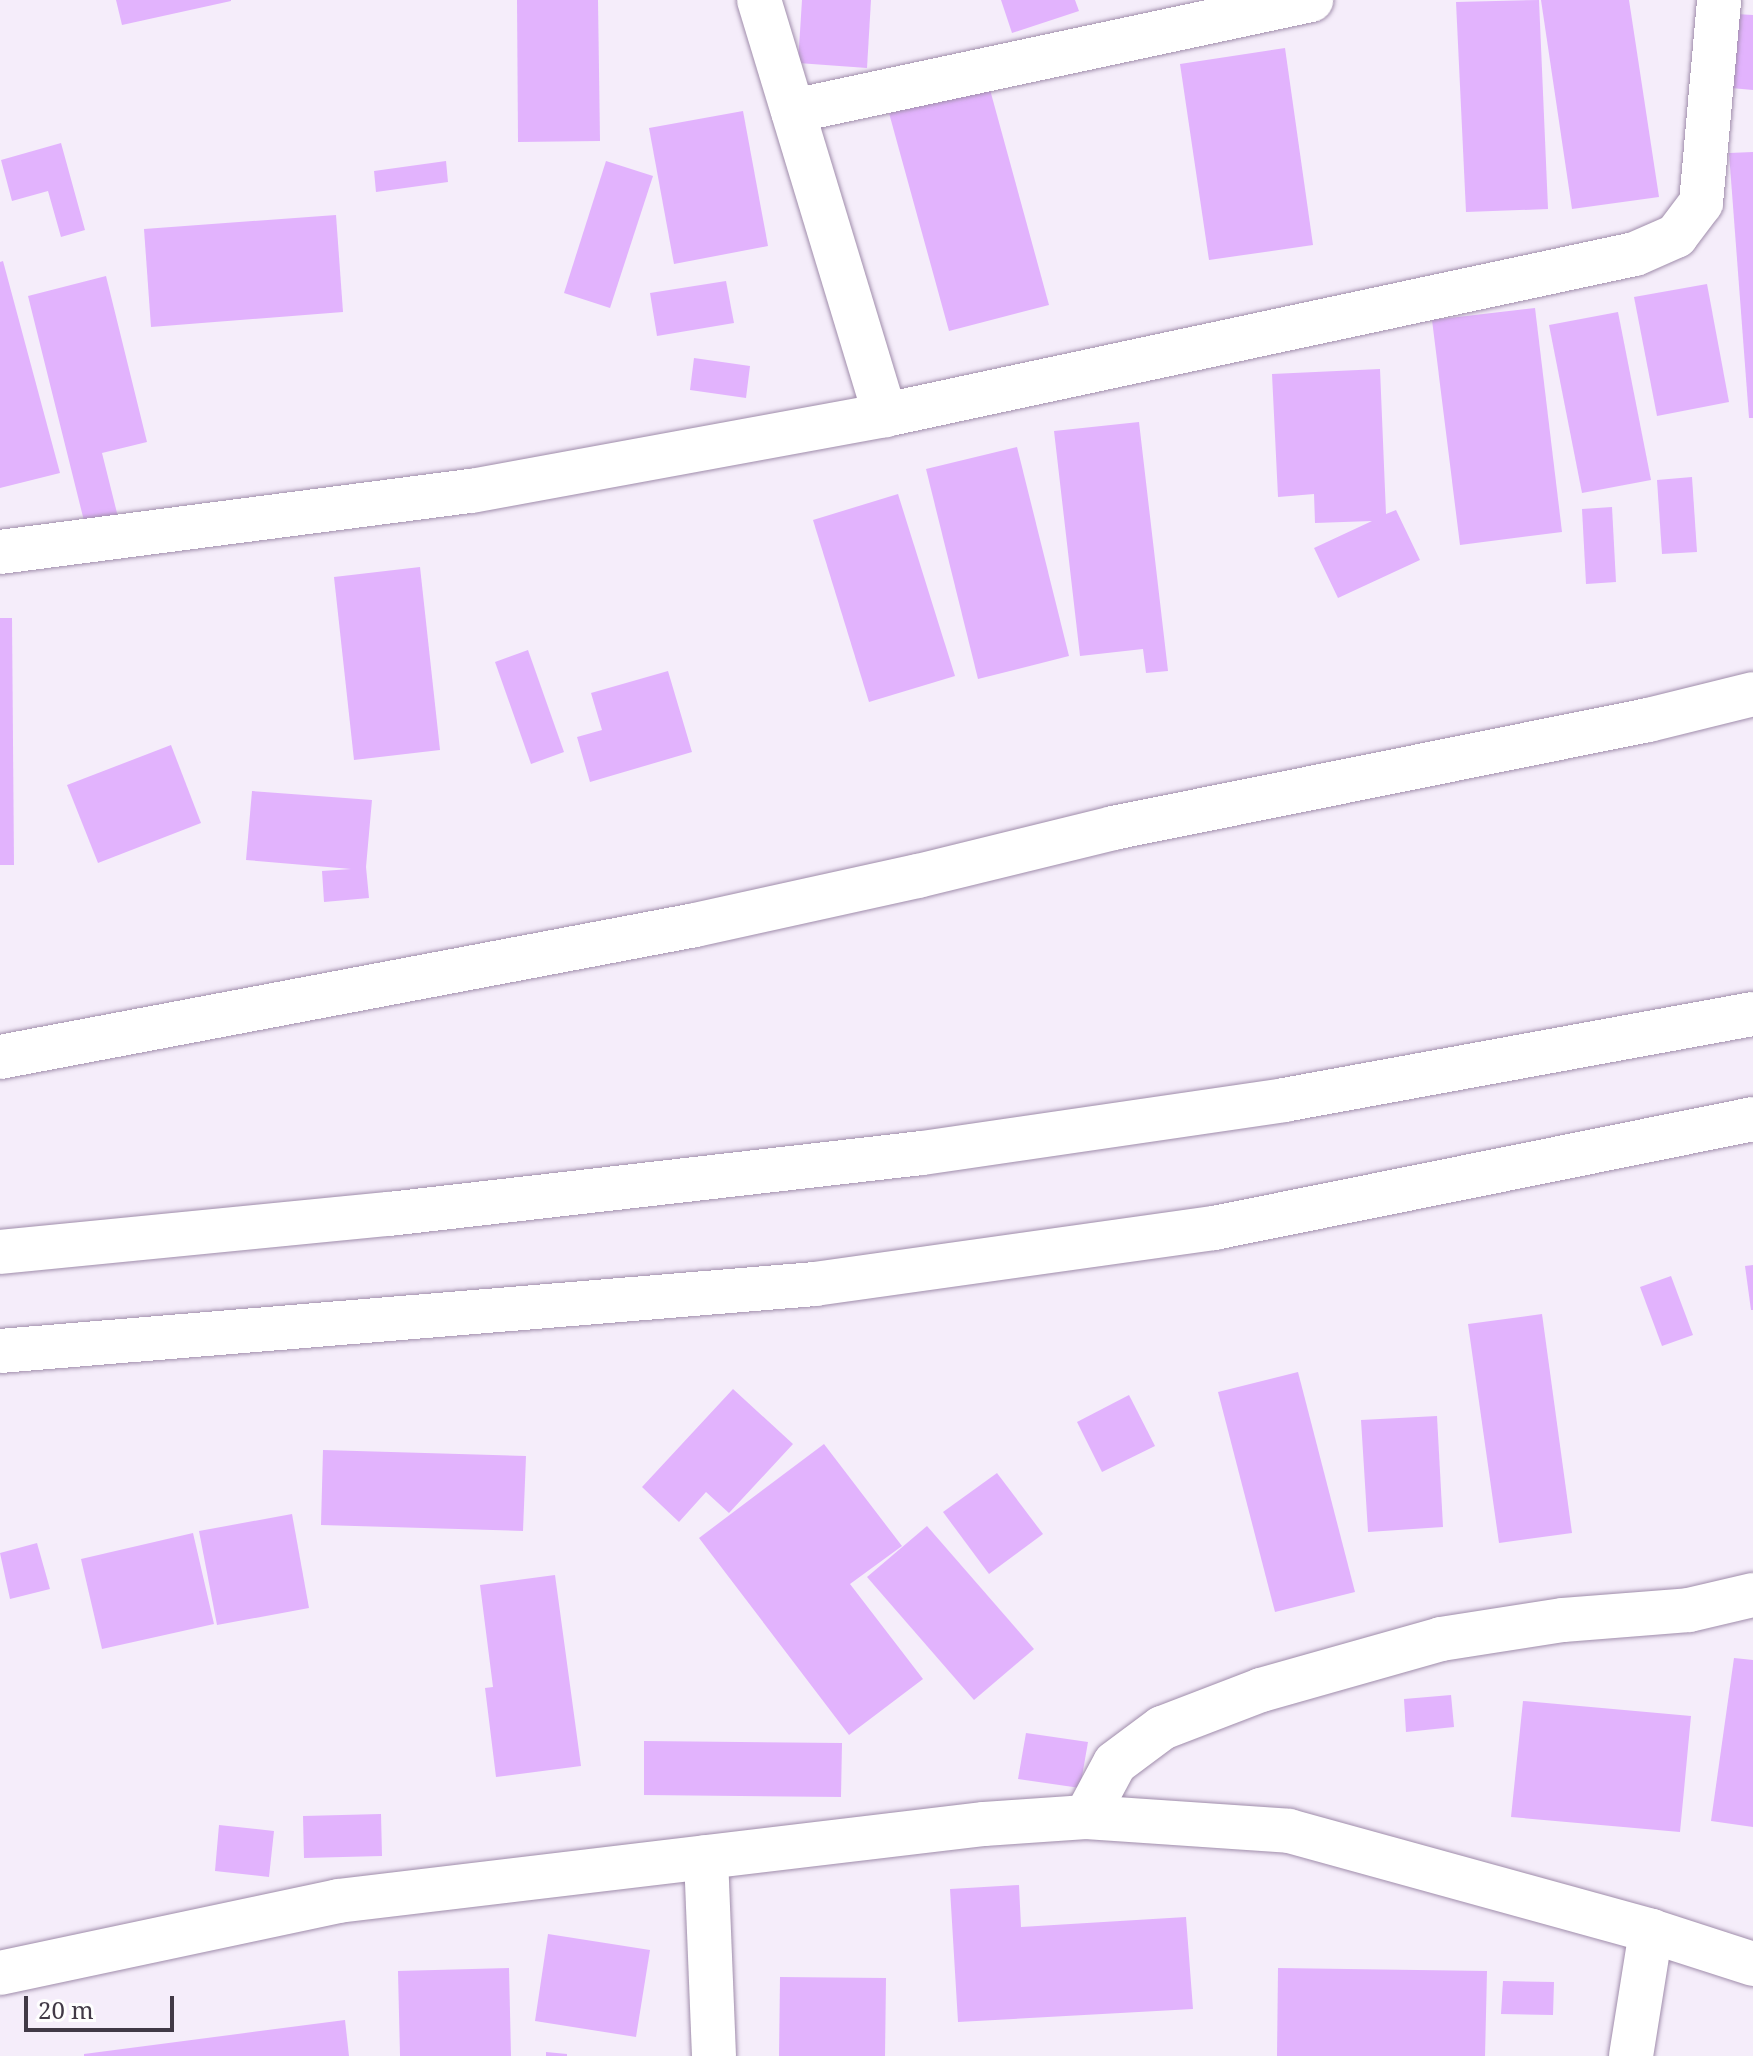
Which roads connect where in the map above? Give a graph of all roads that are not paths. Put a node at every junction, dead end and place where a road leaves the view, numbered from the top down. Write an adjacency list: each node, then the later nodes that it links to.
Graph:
1 (759, 0): 4 (street)
2 (1311, 0): 4 (street)
3 (1719, 0): 5 (street)
4 (793, 111): 5 (street)
5 (885, 415): 6 (street)
6 (0, 552)
7 (1753, 694): 9 (street)
8 (1753, 1014): 11 (street)
9 (0, 1057)
10 (1753, 1119): 12 (street)
11 (0, 1252)
12 (0, 1351)
13 (1753, 1595): 14 (street)
14 (1086, 1817): 15 (street); 16 (street)
15 (706, 1857): 18 (street); 19 (street)
16 (1651, 1931): 17 (street); 20 (street)
17 (1753, 1964)
18 (0, 1973)
19 (714, 2056)
20 (1631, 2056)

